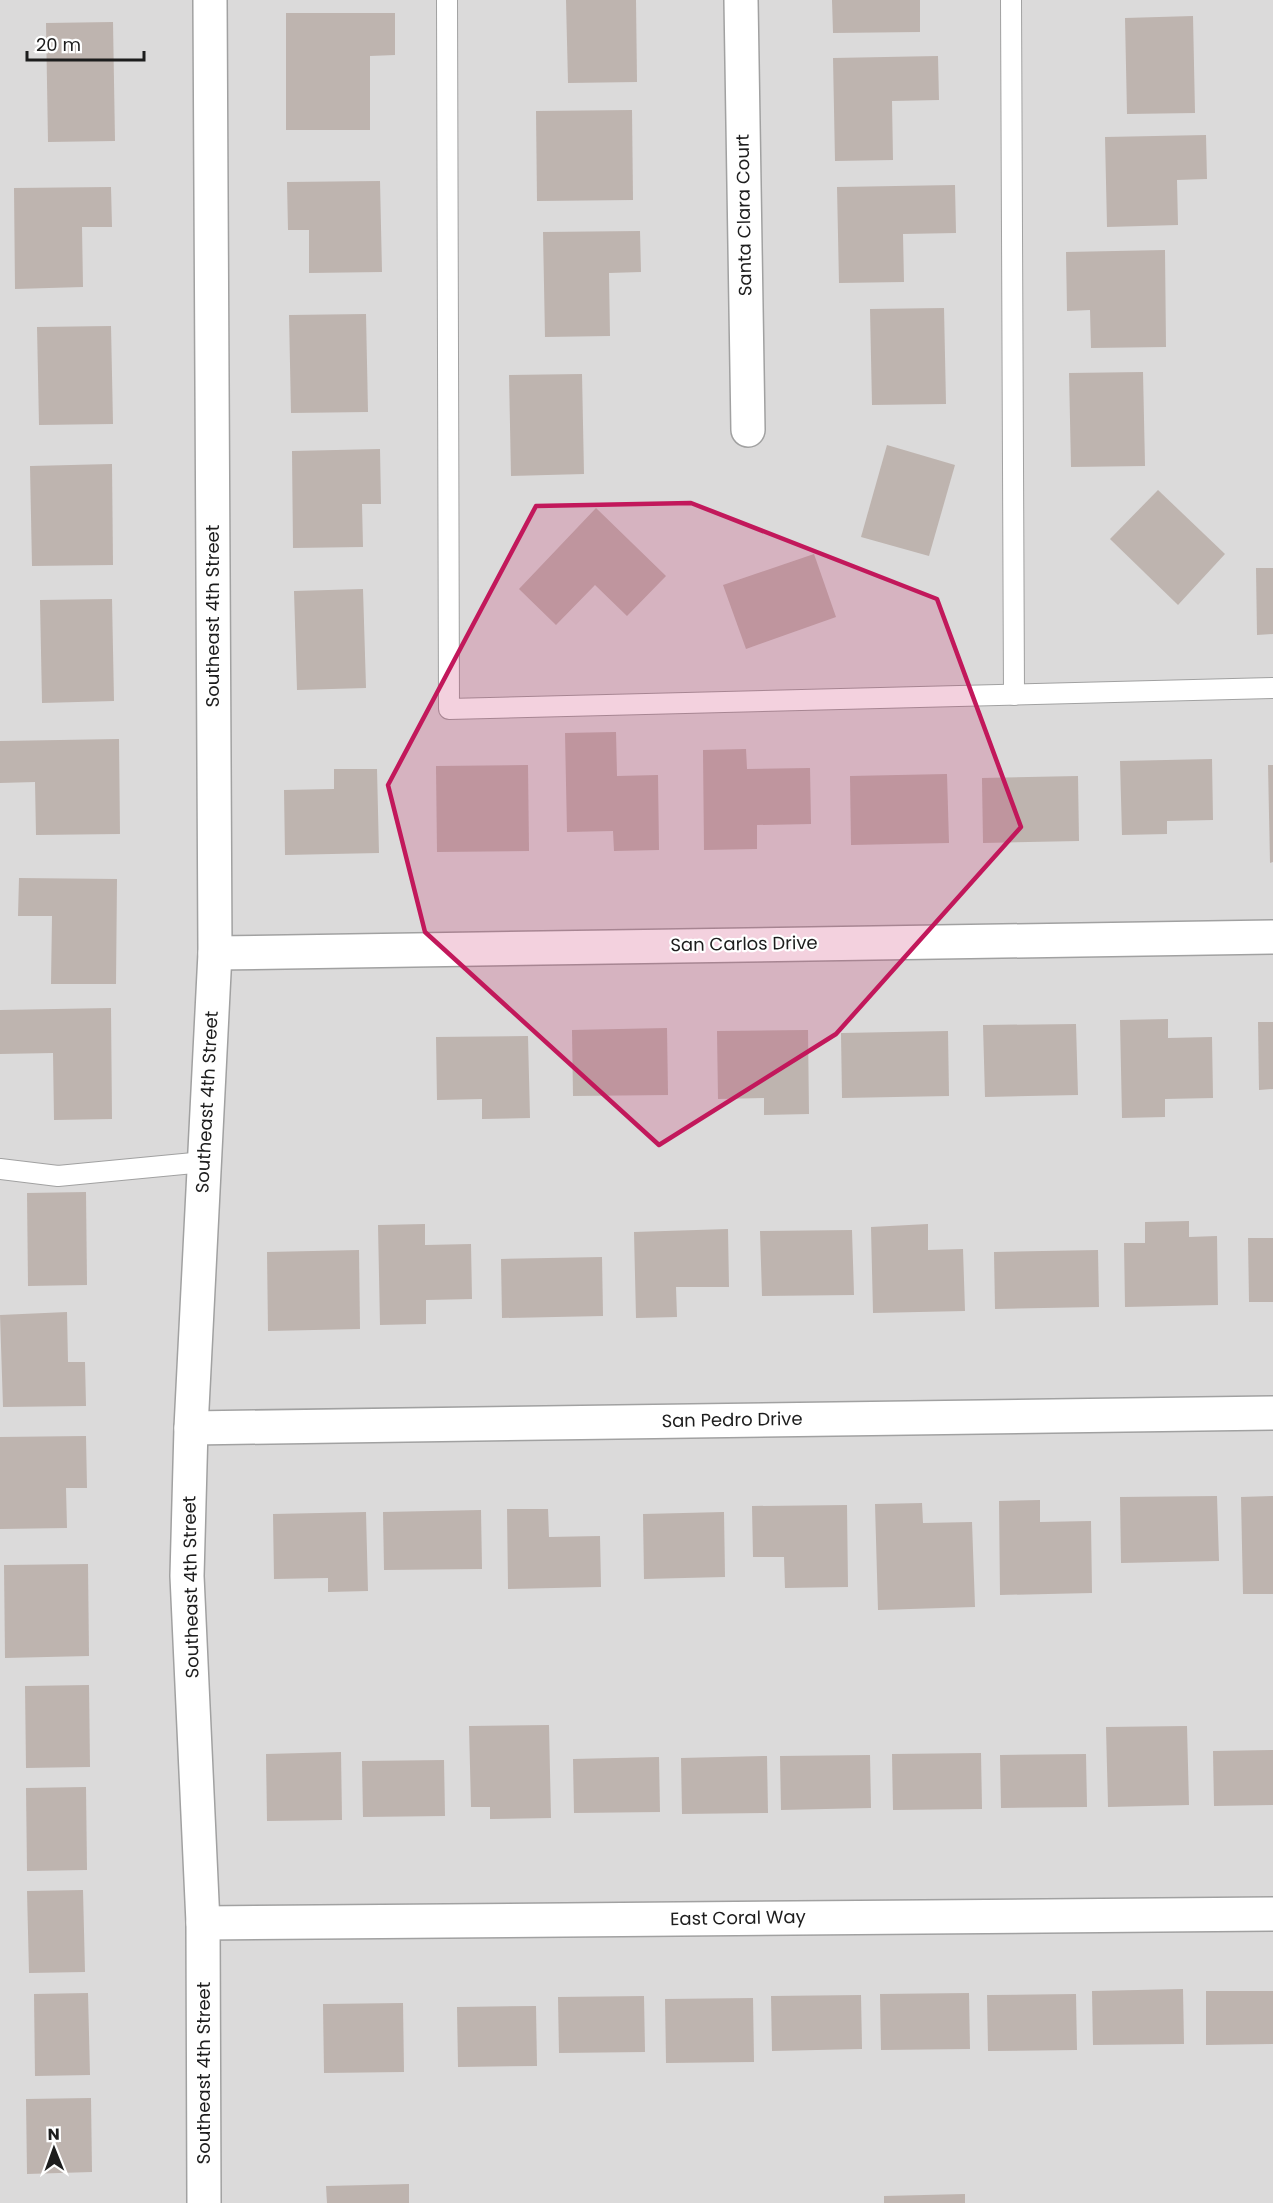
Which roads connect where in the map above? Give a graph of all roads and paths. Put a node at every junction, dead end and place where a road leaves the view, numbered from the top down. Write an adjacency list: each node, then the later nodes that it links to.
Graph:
1 (210, 0): 9 (street, Southeast 4th Street)
2 (447, 0): 7 (lane)
3 (741, 0): 5 (street, Santa Clara Court)
4 (1011, 0): 7 (lane)
5 (747, 430)
6 (1273, 688): 7 (lane)
7 (1014, 695)
8 (1273, 937): 9 (street, San Carlos Drive)
9 (215, 953): 10 (street, Southeast 4th Street)
10 (204, 1162): 11 (lane); 13 (street, Southeast 4th Street)
11 (0, 1169)
12 (1273, 1413): 13 (street, San Pedro Drive)
13 (191, 1428): 15 (street, Southeast 4th Street)
14 (1273, 1914): 15 (street, East Coral Way)
15 (203, 1923): 16 (street, Southeast 4th Street)
16 (204, 2203)

